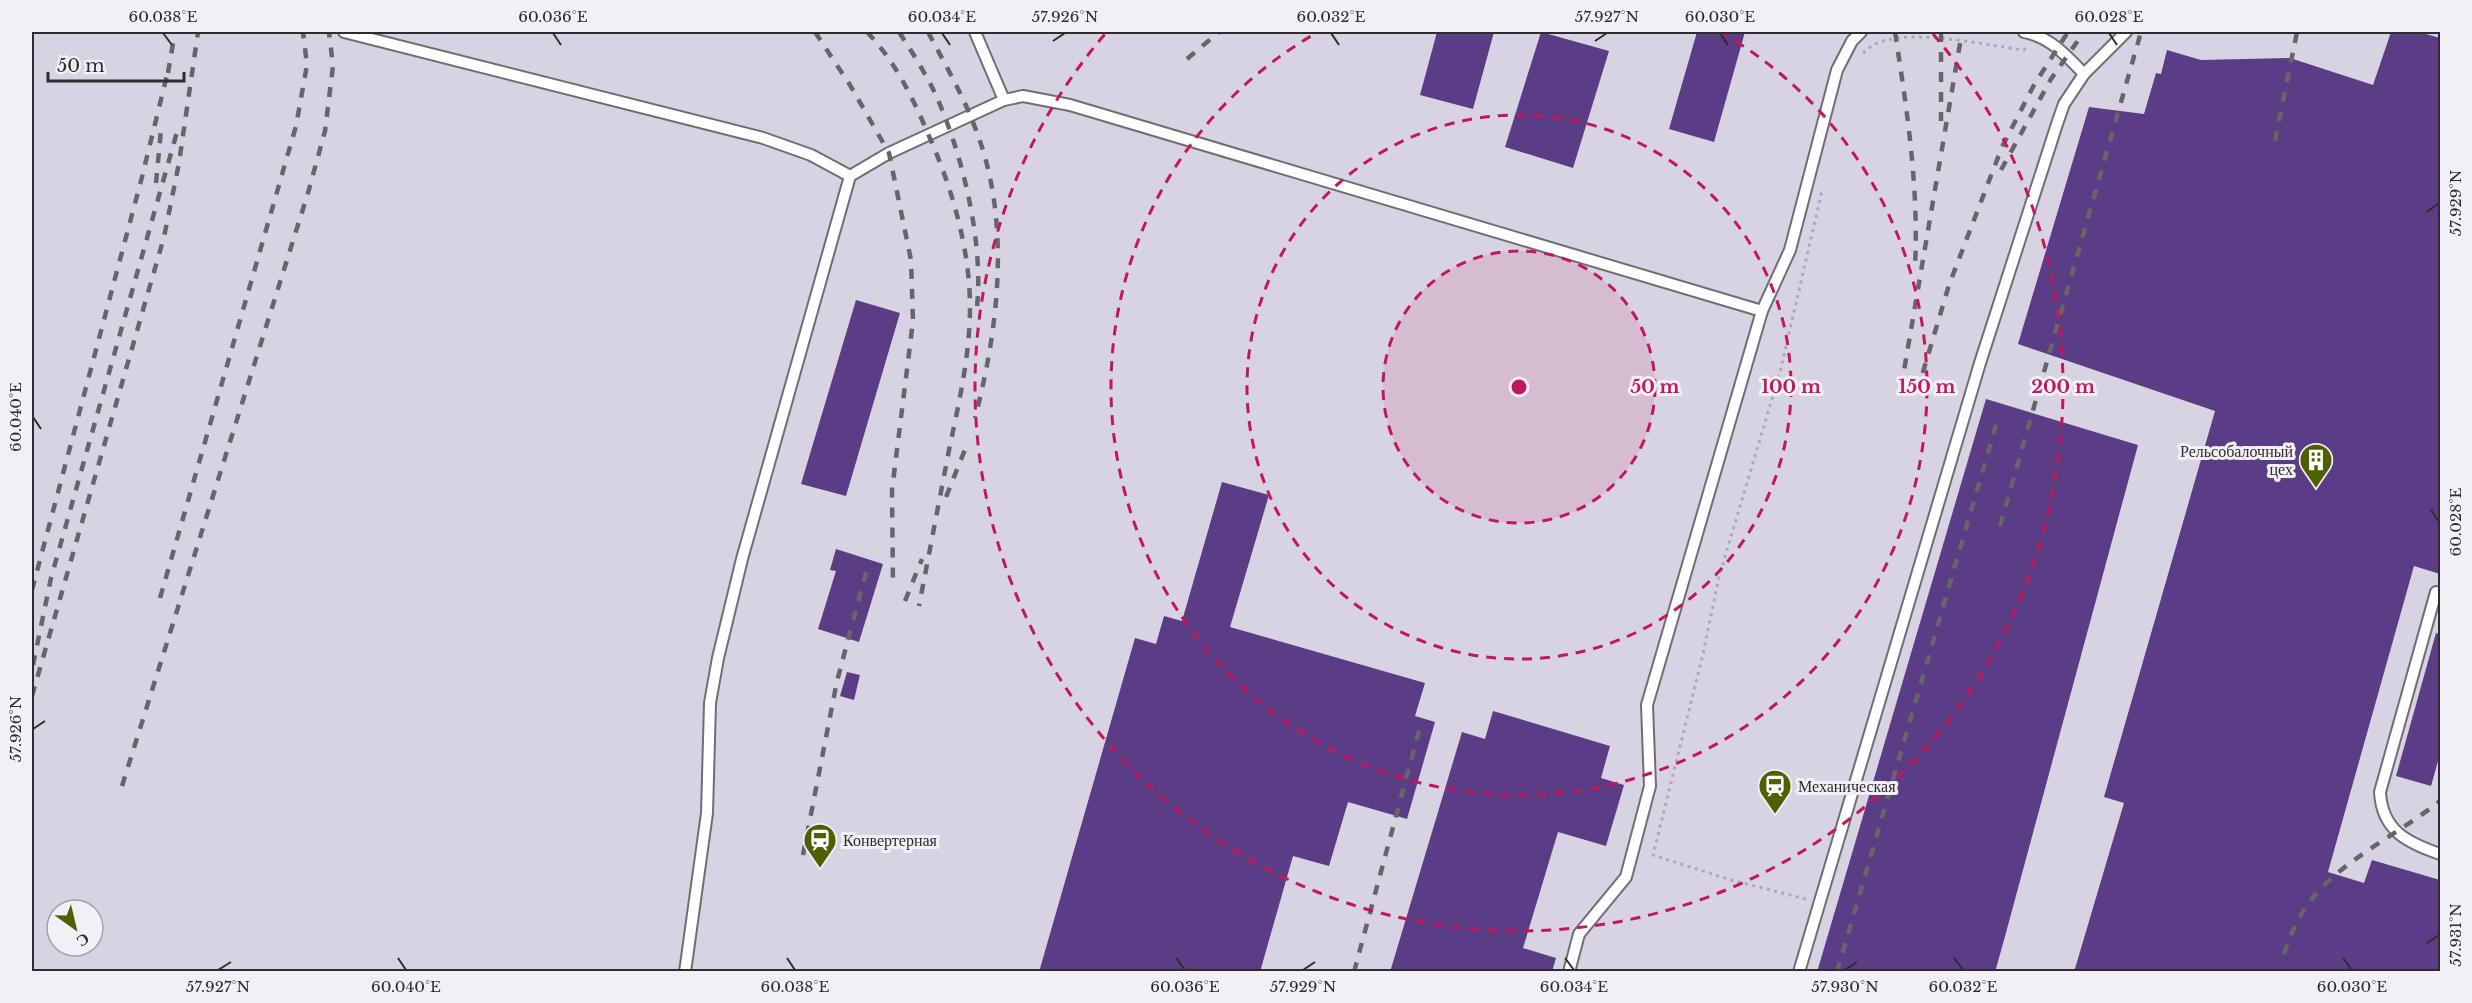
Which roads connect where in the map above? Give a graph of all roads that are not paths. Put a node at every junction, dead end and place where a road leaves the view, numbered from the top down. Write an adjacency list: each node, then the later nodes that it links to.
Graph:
1 (344, 32): 8 (lane)
2 (975, 32): 7 (lane)
3 (1861, 32): 9 (lane)
4 (2126, 32): 6 (lane)
5 (2029, 33): 6 (lane)
6 (2084, 74): 14 (lane)
7 (1005, 100): 8 (lane); 9 (lane)
8 (850, 176): 12 (lane)
9 (1762, 311): 13 (lane)
10 (2436, 591): 11 (lane)
11 (2440, 854)
12 (685, 972)
13 (1569, 972)
14 (1799, 972)

